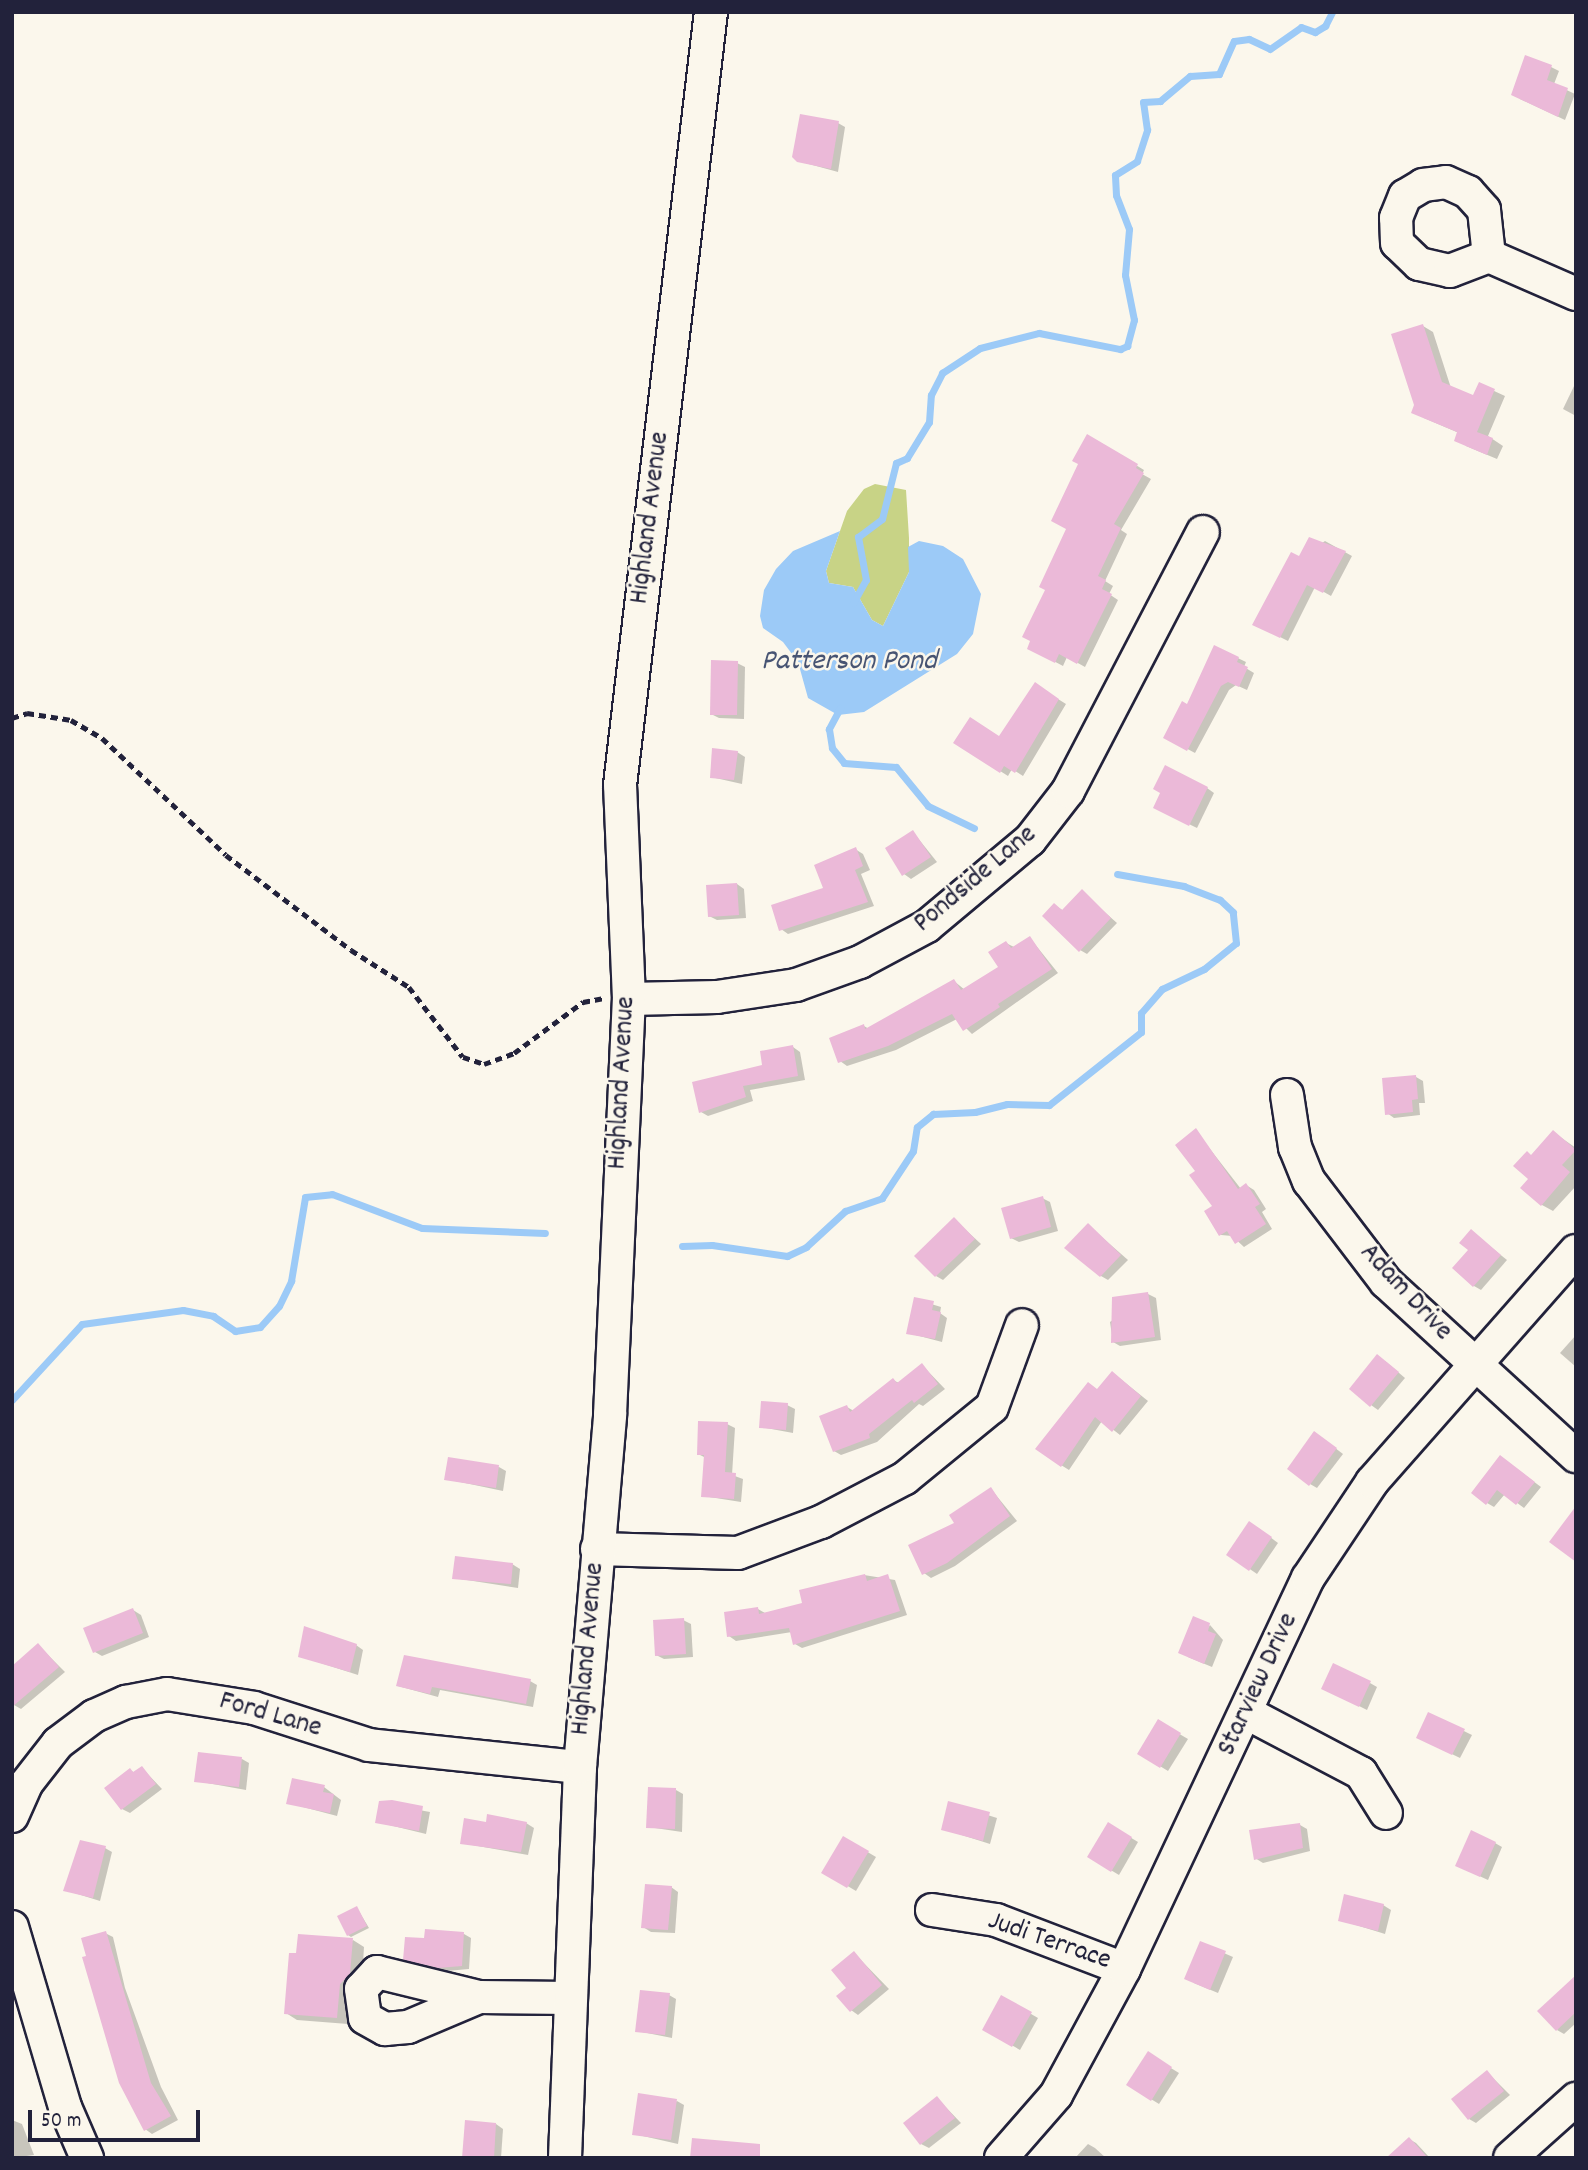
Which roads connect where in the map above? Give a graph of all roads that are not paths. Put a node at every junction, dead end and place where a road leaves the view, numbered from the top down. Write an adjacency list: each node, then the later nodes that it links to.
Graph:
1 (710, 12): 5 (street, Highland Avenue)
2 (1489, 256): 3 (street)
3 (1576, 294)
4 (1203, 532): 5 (street, Pondside Lane)
5 (629, 999): 11 (street, Highland Avenue)
6 (1287, 1095): 9 (street, Adam Drive)
7 (1576, 1251): 9 (street, Starview Drive)
8 (1022, 1325): 11 (street)
9 (1475, 1365): 10 (street, Adam Drive); 12 (street, Starview Drive)
10 (1576, 1456)
11 (597, 1549): 13 (street, Highland Avenue)
12 (1247, 1713): 14 (street); 18 (street, Starview Drive)
13 (580, 1767): 15 (street, Ford Lane); 20 (street, Highland Avenue)
14 (1386, 1813)
15 (12, 1816)
16 (932, 1910): 18 (street, Judi Terrace)
17 (12, 1927): 22 (street)
18 (1124, 1969): 24 (street, Starview Drive)
19 (479, 1997): 20 (street)
20 (571, 1998): 23 (street, Highland Avenue)
21 (1576, 2099): 25 (street)
22 (87, 2158)
23 (565, 2158)
24 (1001, 2158)
25 (1510, 2158)

